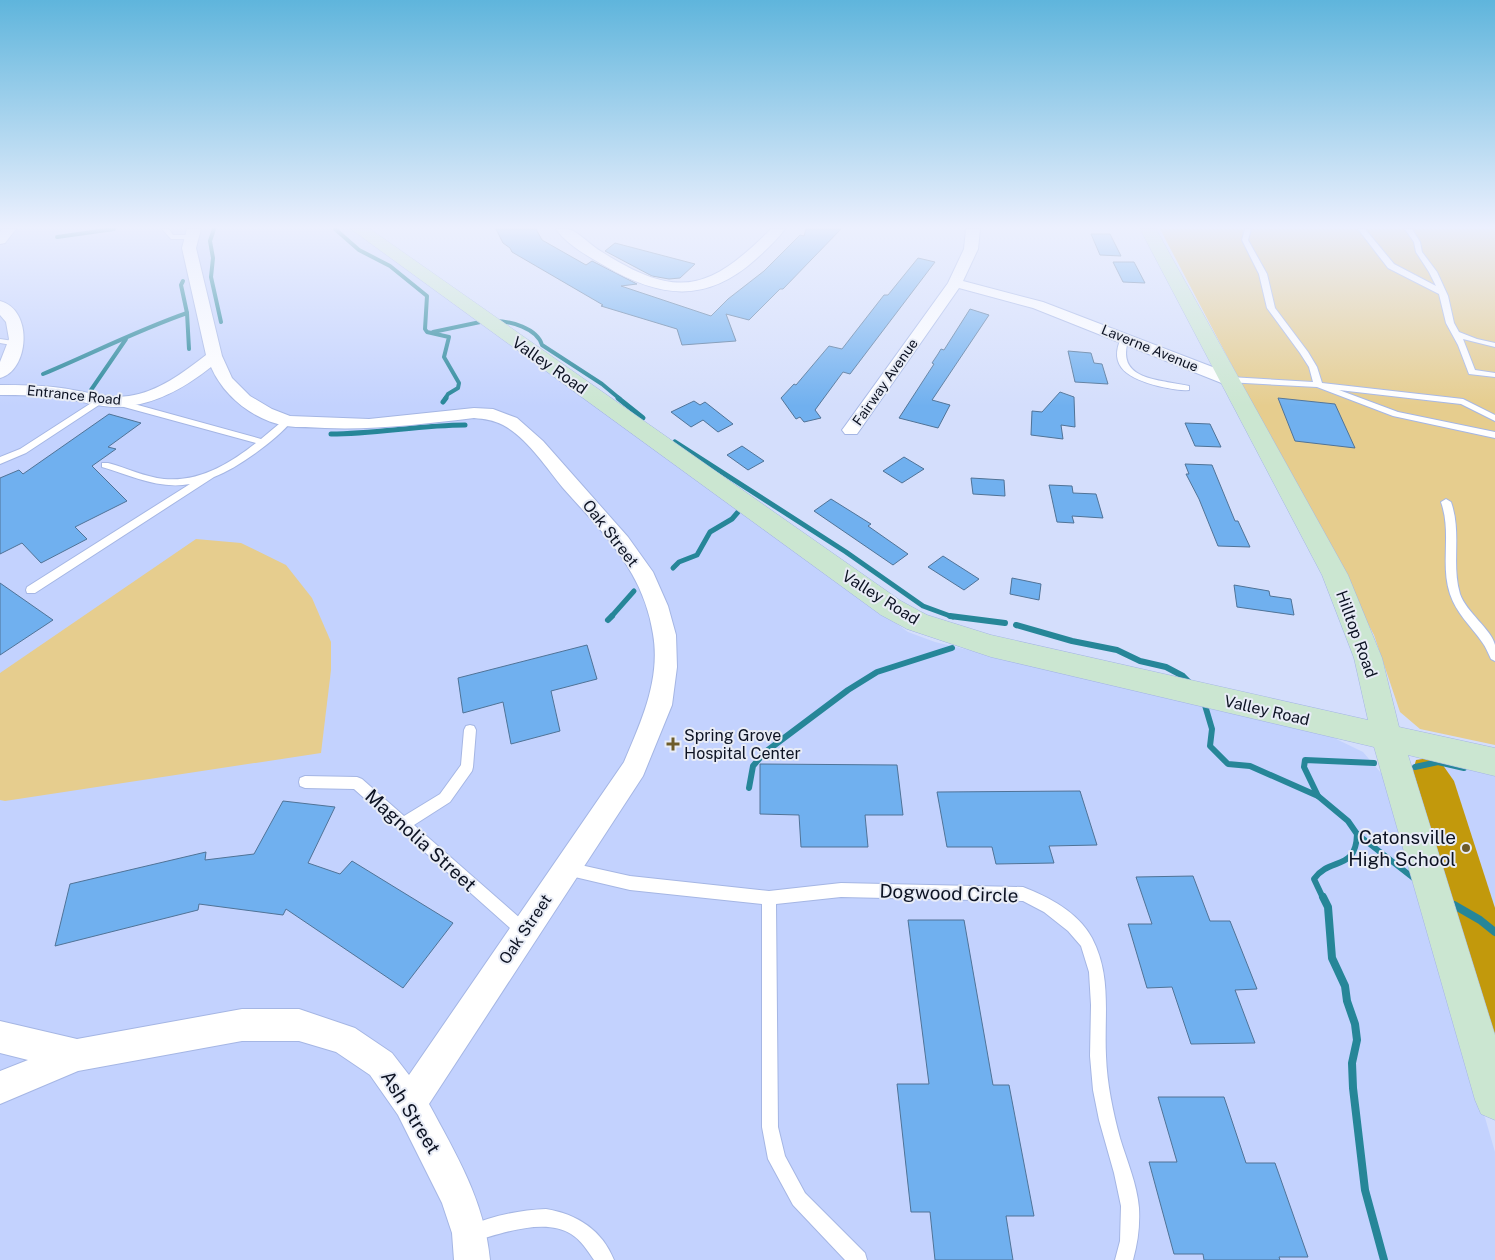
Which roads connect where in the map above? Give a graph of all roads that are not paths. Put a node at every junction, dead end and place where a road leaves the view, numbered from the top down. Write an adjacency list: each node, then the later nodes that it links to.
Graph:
1 (198, 288): 16 (street)
2 (441, 288): 37 (street, Valley Road)
3 (952, 288): 27 (street, Fairway Avenue)
4 (973, 288): 12 (street, Laverne Avenue)
5 (1180, 288): 19 (street, Hilltop Road)
6 (1265, 288): 20 (lane)
7 (1434, 288): 9 (lane)
8 (1440, 288): 9 (lane)
9 (1442, 292): 11 (lane)
10 (0, 306): 14 (street)
11 (1456, 334): 15 (lane); 18 (lane)
12 (1125, 338): 19 (street, Laverne Avenue); 21 (lane)
13 (0, 341): 14 (lane)
14 (17, 344): 17 (street)
15 (1495, 344)
16 (214, 356): 24 (street, Entrance Road); 26 (street, Oak Street)
17 (0, 373)
18 (1495, 375)
19 (1230, 380): 20 (lane); 37 (street, Hilltop Road)
20 (1318, 385): 25 (lane); 28 (lane)
21 (1186, 388)
22 (0, 390): 23 (street, Entrance Road)
23 (99, 401): 24 (street, Entrance Road); 30 (lane)
24 (116, 402): 29 (lane)
25 (1495, 418)
26 (288, 420): 29 (lane); 41 (street, Oak Street)
27 (851, 430)
28 (1495, 435)
29 (263, 442): 32 (lane)
30 (0, 460)
31 (105, 465): 32 (lane)
32 (214, 474): 34 (lane)
33 (1446, 502): 35 (lane)
34 (31, 590)
35 (1495, 656)
36 (470, 730): 40 (lane)
37 (1387, 738): 38 (street, Valley Road); 47 (street, Hilltop Road)
38 (1495, 762)
39 (305, 782): 40 (lane, Magnolia Street)
40 (403, 824): 43 (lane, Magnolia Street)
41 (565, 868): 42 (lane, Dogwood Circle); 43 (street, Oak Street)
42 (769, 898): 51 (lane); 52 (lane, Dogwood Circle)
43 (524, 931): 48 (street, Oak Street)
44 (0, 1037): 45 (street, Ash Street)
45 (77, 1055): 46 (street, Ash Street); 48 (street, Ash Street)
46 (0, 1088)
47 (1495, 1100)
48 (410, 1103): 49 (street, Ash Street)
49 (471, 1247): 50 (lane)
50 (605, 1260)
51 (858, 1260)
52 (1124, 1260)

